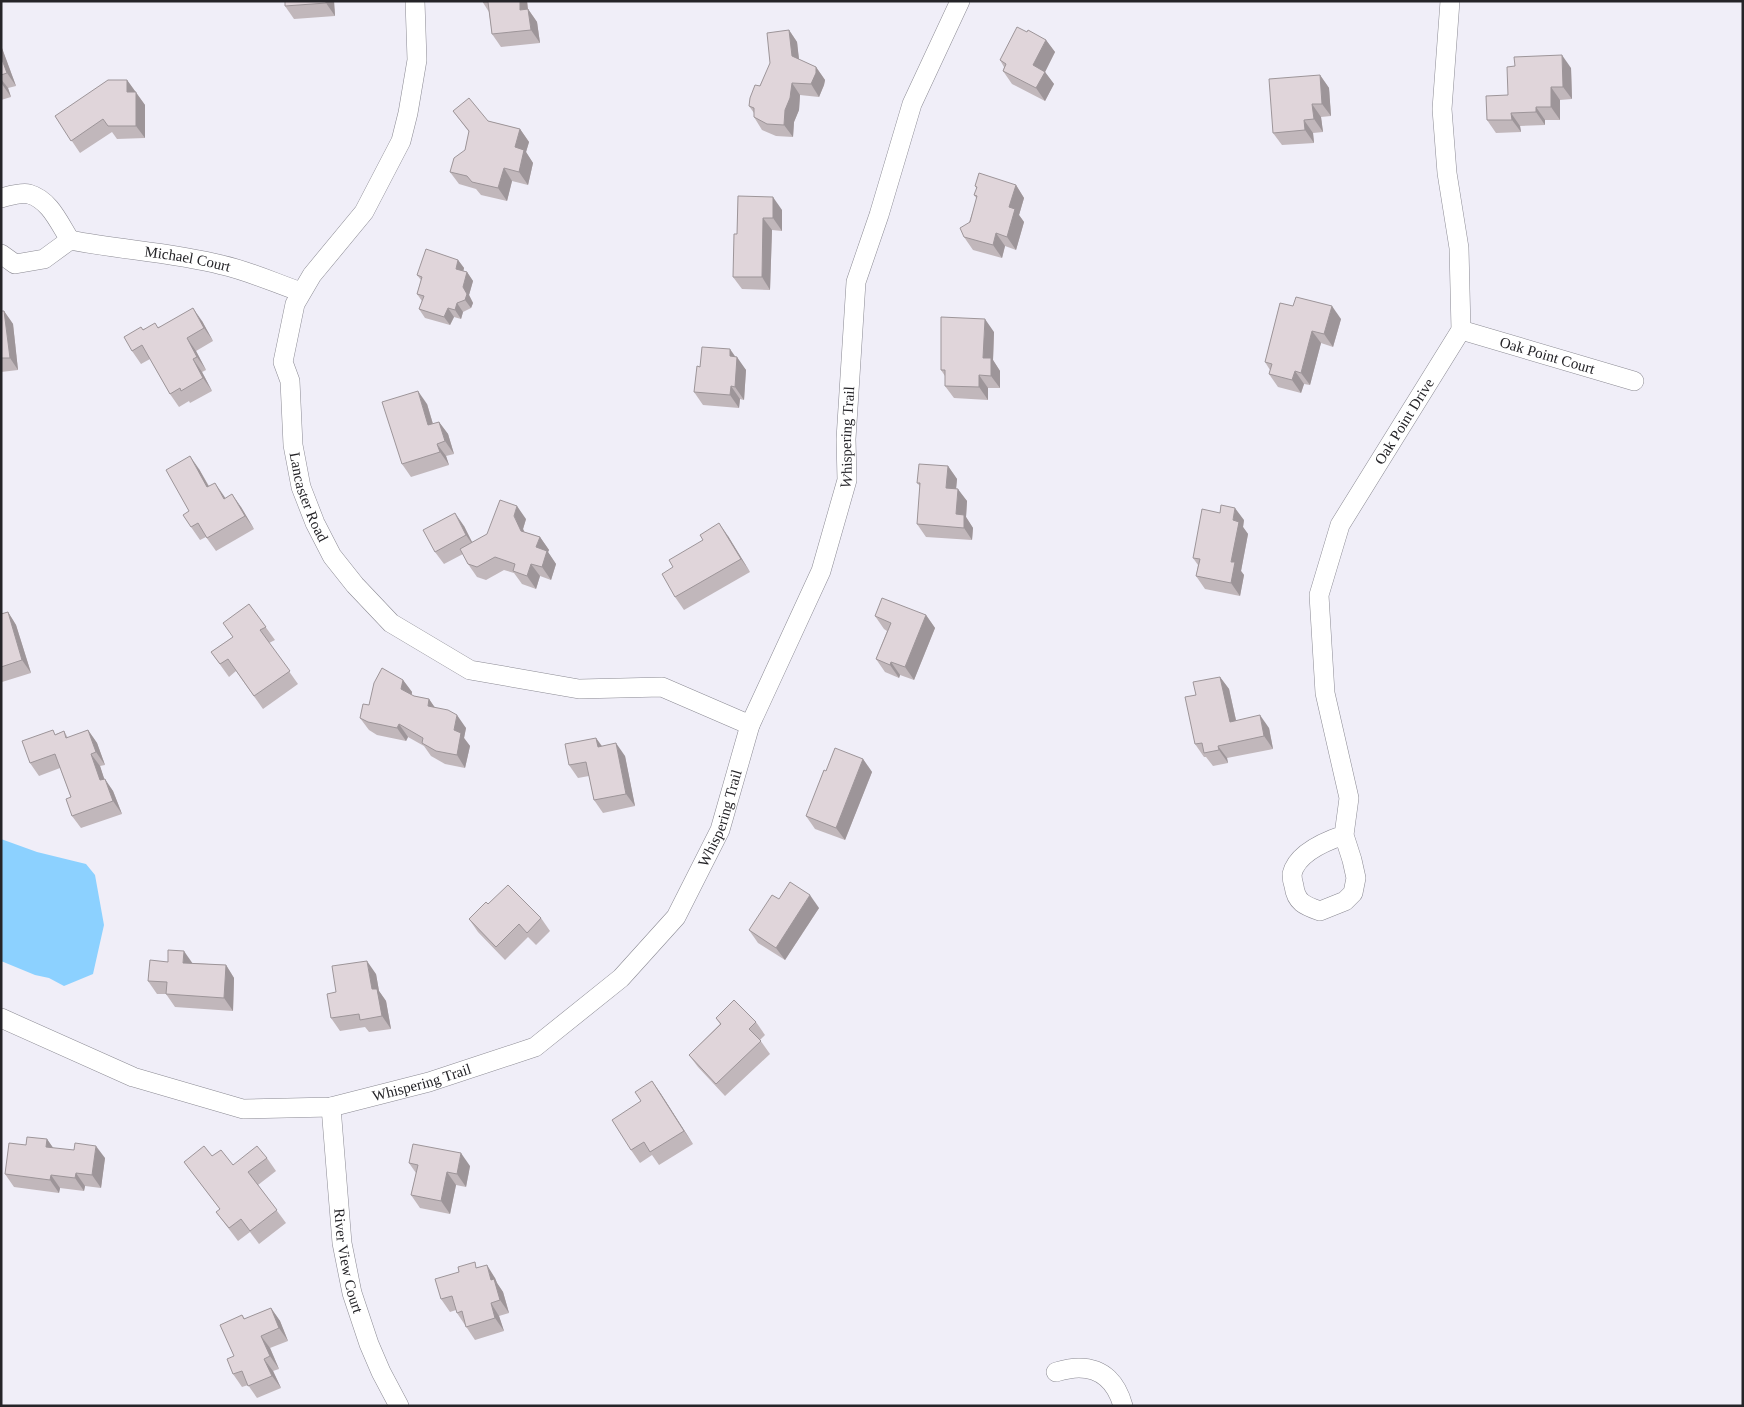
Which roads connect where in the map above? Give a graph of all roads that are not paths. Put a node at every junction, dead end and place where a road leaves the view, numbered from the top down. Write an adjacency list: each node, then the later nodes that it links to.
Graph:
1 (415, 1): 7 (street, Lancaster Road)
2 (960, 1): 10 (street, Whispering Trail)
3 (1450, 1): 8 (street)
4 (1, 198): 5 (street)
5 (70, 240): 6 (street); 7 (street, Michael Court)
6 (1, 254)
7 (301, 292): 10 (street, Lancaster Road)
8 (1461, 330): 9 (street, Oak Point Court); 11 (street, Oak Point Drive)
9 (1634, 381)
10 (750, 725): 13 (street, Whispering Trail)
11 (1344, 834)
12 (1, 1018): 13 (street, Whispering Trail)
13 (331, 1107): 15 (street, River View Court)
14 (1056, 1372): 16 (street)
15 (399, 1406)
16 (1123, 1406)

